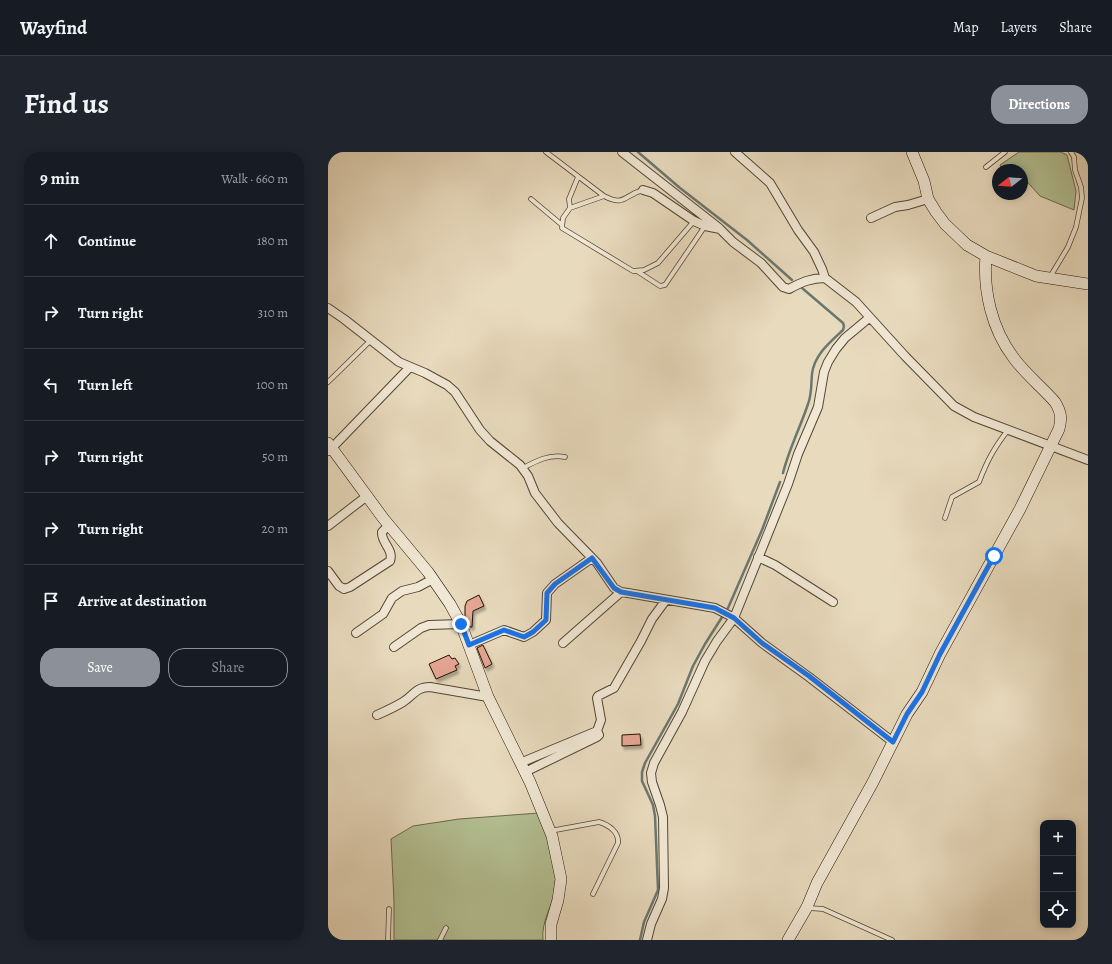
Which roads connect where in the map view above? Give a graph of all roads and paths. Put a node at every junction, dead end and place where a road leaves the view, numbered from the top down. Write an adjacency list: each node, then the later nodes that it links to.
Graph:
1 (546, 152): 8 (lane)
2 (622, 152): 18 (street)
3 (735, 152): 21 (street)
4 (912, 152): 11 (street)
5 (1005, 152): 7 (lane)
6 (1071, 152): 22 (lane)
7 (986, 167)
8 (578, 177): 10 (lane); 13 (lane)
9 (643, 190): 10 (lane); 15 (street)
10 (604, 196): 13 (lane)
11 (928, 199): 14 (street); 19 (street)
12 (531, 200): 16 (lane)
13 (570, 208): 16 (lane)
14 (871, 218)
15 (694, 221): 17 (street); 20 (lane)
16 (562, 225): 20 (lane)
17 (705, 226): 18 (street); 20 (lane)
18 (720, 229): 21 (street)
19 (986, 256): 22 (street); 30 (street)
20 (636, 271)
21 (825, 278): 25 (street)
22 (1049, 279): 23 (street)
23 (1088, 284)
24 (328, 308): 26 (street)
25 (869, 318): 29 (street); 39 (street)
26 (371, 340): 27 (street); 28 (lane)
27 (410, 367): 31 (street); 34 (street)
28 (328, 382)
29 (1008, 430): 30 (street); 36 (lane)
30 (1050, 445): 33 (street); 54 (street)
31 (330, 448): 35 (street)
32 (565, 457): 34 (lane)
33 (1088, 460)
34 (523, 468): 40 (street)
35 (367, 496): 37 (street); 38 (street)
36 (945, 518)
37 (389, 525): 41 (street); 42 (street)
38 (328, 526)
39 (758, 557): 45 (street); 46 (street)
40 (592, 558): 43 (street); 50 (street)
41 (328, 571)
42 (433, 579): 47 (street); 48 (street)
43 (621, 592): 44 (street); 49 (street)
44 (666, 600): 46 (street); 55 (street)
45 (833, 602)
46 (734, 618): 54 (street); 64 (street)
47 (461, 624): 50 (street); 51 (street)
48 (356, 632)
49 (563, 643)
50 (469, 645): 52 (street)
51 (394, 647)
52 (488, 697): 53 (street); 55 (street)
53 (377, 715)
54 (893, 742): 58 (street)
55 (522, 768): 56 (street)
56 (550, 832): 57 (lane); 63 (street)
57 (593, 894)
58 (807, 907): 65 (street); 66 (lane)
59 (389, 909): 61 (lane)
60 (446, 928): 62 (lane)
61 (388, 940)
62 (440, 940)
63 (551, 940)
64 (647, 940)
65 (788, 940)
66 (892, 940)

